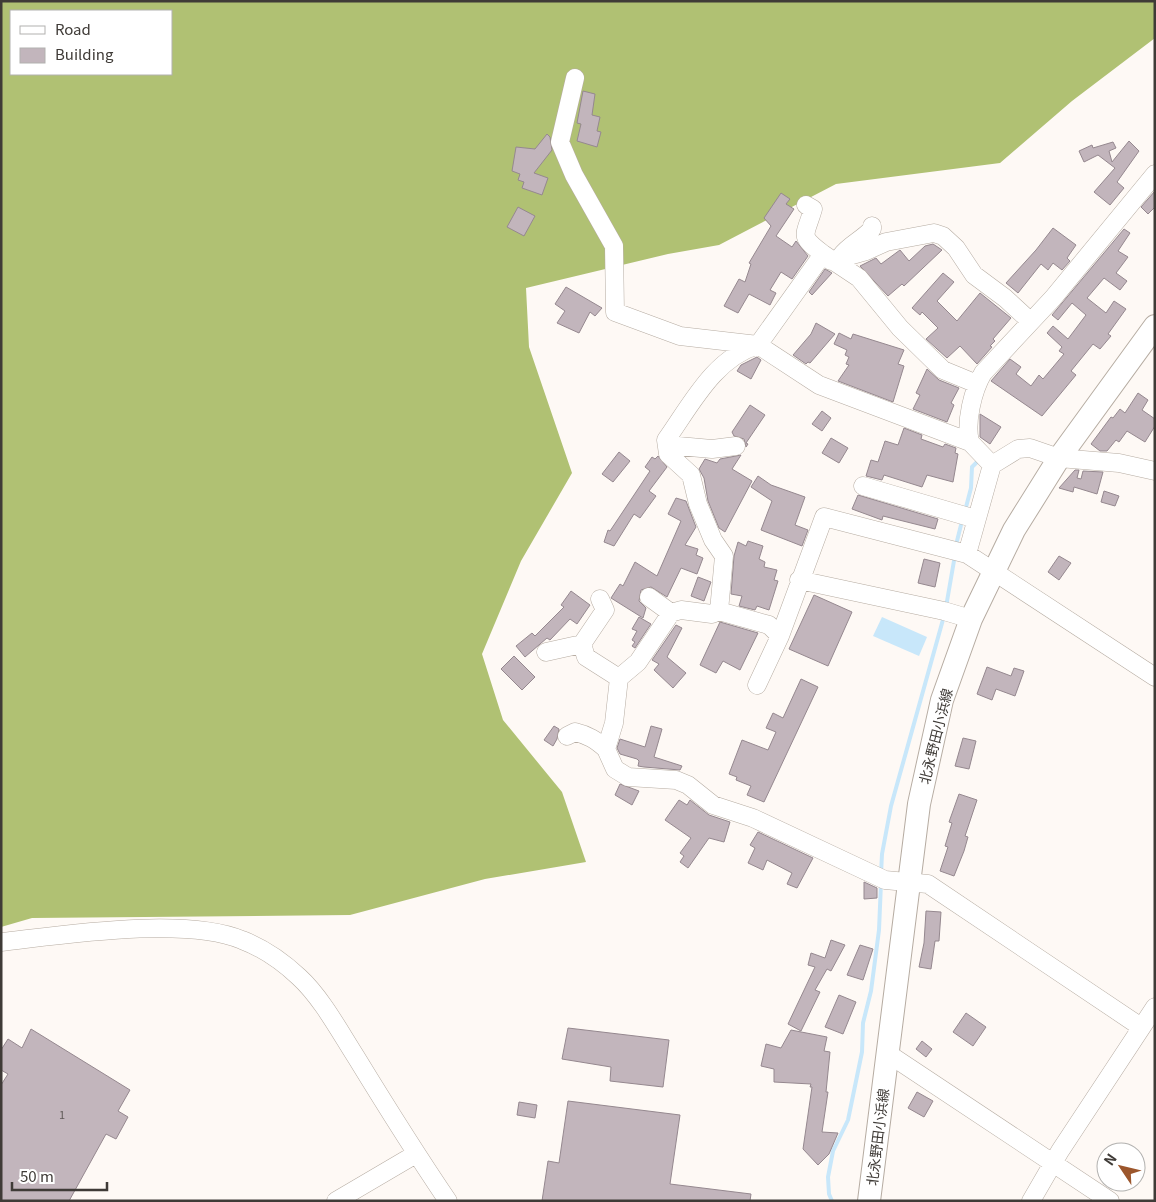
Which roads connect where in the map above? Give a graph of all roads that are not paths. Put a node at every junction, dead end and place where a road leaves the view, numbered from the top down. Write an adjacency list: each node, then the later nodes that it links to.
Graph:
1 (575, 78): 8 (street)
2 (1155, 174): 6 (street)
3 (806, 205): 5 (street)
4 (872, 226): 5 (street)
5 (830, 259): 6 (street); 8 (street); 9 (street)
6 (1030, 320): 9 (street)
7 (1155, 326): 13 (main road, 北永野田小浜線)
8 (758, 345): 10 (street); 11 (street)
9 (977, 384): 10 (street)
10 (972, 444): 14 (street)
11 (667, 445): 12 (street); 23 (street)
12 (736, 446)
13 (1059, 458): 14 (street); 15 (street); 19 (main road, 北永野田小浜線)
14 (989, 462): 17 (street)
15 (1155, 471)
16 (863, 486): 17 (street)
17 (968, 516): 18 (street)
18 (959, 553): 19 (street); 20 (street)
19 (993, 570): 25 (main road, 北永野田小浜線); 29 (street)
20 (799, 580): 25 (street); 26 (street)
21 (649, 597): 24 (street)
22 (600, 599): 27 (street)
23 (719, 611): 24 (street); 26 (street)
24 (671, 613): 30 (street)
25 (956, 614): 34 (main road, 北永野田小浜線)
26 (780, 636): 31 (street)
27 (582, 644): 28 (street); 30 (street)
28 (546, 652)
29 (1155, 677)
30 (619, 678): 33 (street)
31 (757, 685)
32 (567, 736): 33 (street)
33 (606, 749): 34 (street)
34 (908, 882): 37 (street); 38 (main road, 北永野田小浜線)
35 (1, 942): 39 (street)
36 (1155, 1006): 37 (street)
37 (1141, 1027): 40 (street)
38 (887, 1053): 40 (street); 43 (main road, 北永野田小浜線)
39 (416, 1154): 41 (street); 42 (street)
40 (1054, 1164): 44 (street); 45 (street)
41 (336, 1201)
42 (448, 1201)
43 (869, 1201)
44 (1031, 1201)
45 (1110, 1201)

